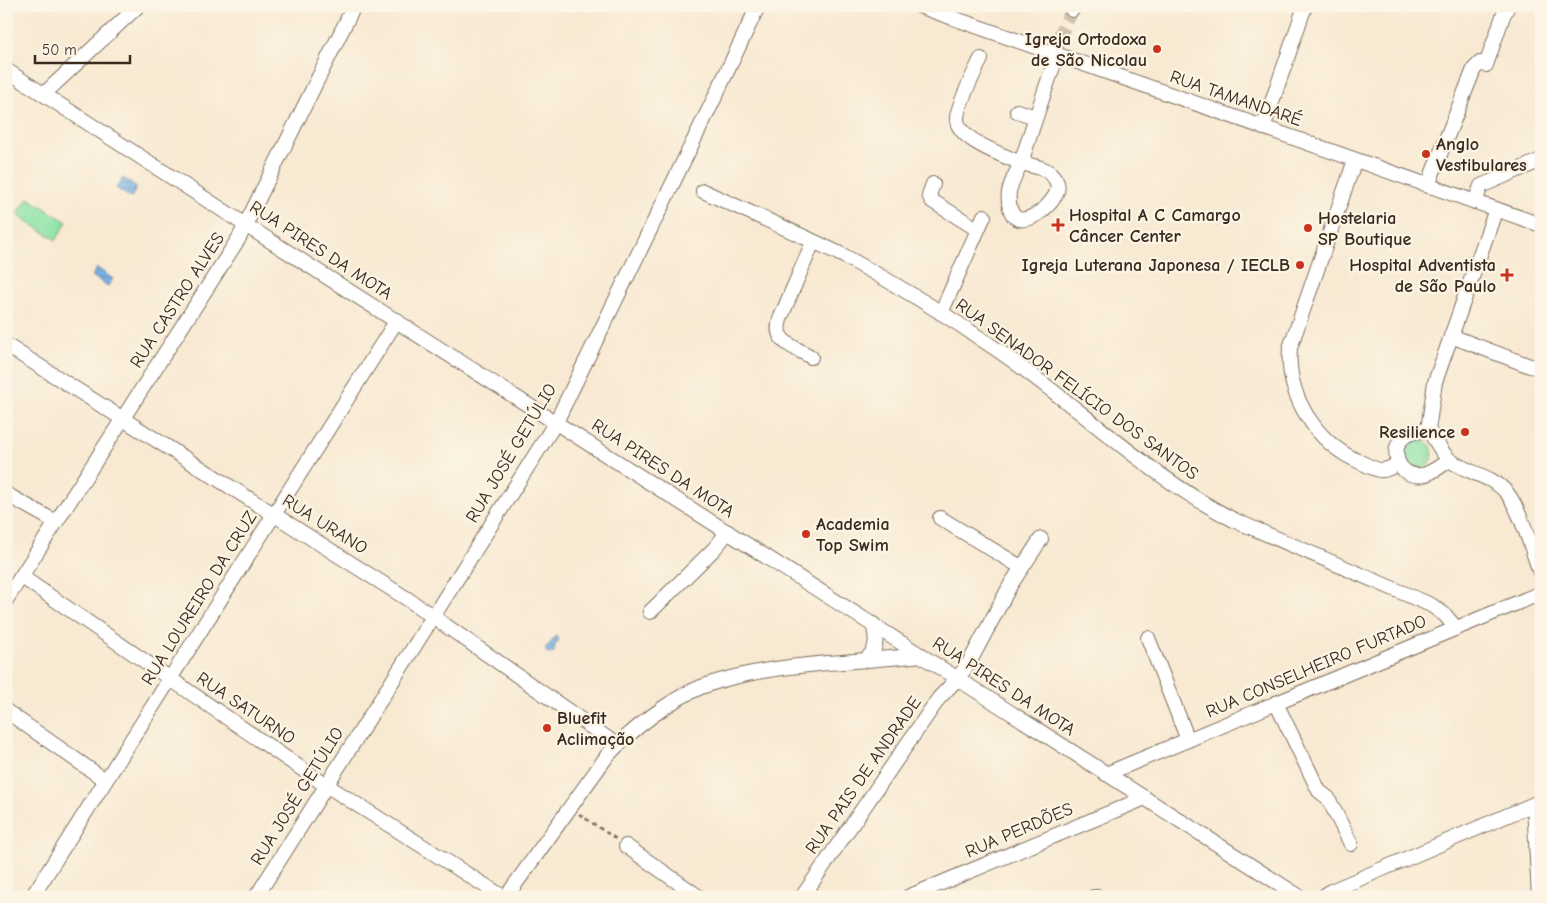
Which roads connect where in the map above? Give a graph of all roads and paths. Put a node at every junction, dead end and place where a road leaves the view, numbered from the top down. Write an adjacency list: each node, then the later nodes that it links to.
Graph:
1 (138, 6): 11 (street)
2 (354, 6): 23 (street, RUA CASTRO ALVES)
3 (758, 6): 34 (street, RUA JOSÉ GETÚLIO)
4 (919, 6): 8 (street, RUA TAMANDARÉ)
5 (1305, 6): 14 (street)
6 (1508, 6): 18 (street)
7 (1058, 40): 8 (street)
8 (1055, 55): 13 (street); 14 (street, RUA TAMANDARÉ)
9 (981, 58): 13 (street)
10 (6, 70): 11 (street, RUA PIRES DA MOTA)
11 (44, 94): 23 (street, RUA PIRES DA MOTA)
12 (1017, 111): 13 (street)
13 (1035, 117)
14 (1263, 128): 15 (street, RUA TAMANDARÉ)
15 (1355, 160): 18 (street, RUA TAMANDARÉ); 37 (street)
16 (1541, 160): 20 (street)
17 (933, 184): 25 (street)
18 (1428, 186): 20 (street, RUA TAMANDARÉ)
19 (703, 191): 26 (street, RUA SENADOR FELÍCIO DOS SANTOS)
20 (1475, 202): 21 (street, RUA TAMANDARÉ)
21 (1496, 209): 24 (street, RUA TAMANDARÉ); 29 (street)
22 (984, 216): 25 (street)
23 (246, 224): 28 (street, RUA PIRES DA MOTA); 33 (street, RUA CASTRO ALVES)
24 (1541, 225)
25 (977, 229): 27 (street)
26 (813, 242): 27 (street, RUA SENADOR FELÍCIO DOS SANTOS); 31 (street)
27 (941, 313): 52 (street, RUA SENADOR FELÍCIO DOS SANTOS)
28 (397, 320): 34 (street, RUA PIRES DA MOTA); 39 (street, RUA LOUREIRO DA CRUZ)
29 (1451, 336): 32 (street); 35 (street)
30 (6, 345): 33 (street, RUA URANO)
31 (811, 356)
32 (1541, 368)
33 (124, 419): 39 (street, RUA URANO); 41 (street, RUA CASTRO ALVES)
34 (556, 422): 42 (street, RUA PIRES DA MOTA); 50 (street, RUA JOSÉ GETÚLIO)
35 (1428, 430): 36 (street); 37 (street)
36 (1449, 460): 37 (street); 45 (street)
37 (1398, 463)
38 (6, 494): 41 (street)
39 (274, 514): 50 (street, RUA URANO); 57 (street, RUA LOUREIRO DA CRUZ)
40 (940, 518): 44 (street)
41 (56, 522): 46 (street, RUA CASTRO ALVES)
42 (728, 532): 49 (street); 51 (street, RUA PIRES DA MOTA)
43 (1041, 539): 44 (street, RUA PAIS DE ANDRADE)
44 (1021, 567): 56 (street, RUA PAIS DE ANDRADE)
45 (1541, 575)
46 (22, 577): 48 (street, RUA CASTRO ALVES); 57 (street, RUA SATURNO)
47 (1541, 593): 52 (street, RUA CONSELHEIRO FURTADO)
48 (6, 600)
49 (650, 612)
50 (434, 616): 61 (street, RUA URANO); 64 (street, RUA JOSÉ GETÚLIO)
51 (873, 624): 54 (street, RUA PIRES DA MOTA); 55 (street)
52 (1456, 628): 58 (street, RUA CONSELHEIRO FURTADO)
53 (1148, 638): 60 (street)
54 (922, 655): 55 (street); 56 (street, RUA PIRES DA MOTA)
55 (865, 660): 61 (street)
56 (958, 678): 62 (street, RUA PIRES DA MOTA); 74 (street, RUA PAIS DE ANDRADE)
57 (170, 679): 63 (street, RUA LOUREIRO DA CRUZ); 64 (street, RUA SATURNO)
58 (1276, 703): 60 (street, RUA CONSELHEIRO FURTADO); 68 (street)
59 (6, 711): 63 (street)
60 (1188, 740): 62 (street, RUA CONSELHEIRO FURTADO)
61 (617, 745): 67 (street)
62 (1106, 774): 65 (street, RUA PIRES DA MOTA)
63 (105, 780): 70 (street, RUA LOUREIRO DA CRUZ)
64 (326, 786): 71 (street, RUA JOSÉ GETÚLIO); 72 (street, RUA SATURNO)
65 (1144, 798): 75 (street, RUA PERDÕES); 78 (street, RUA PIRES DA MOTA)
66 (1538, 803): 79 (street); 80 (street)
67 (570, 808): 69 (path); 72 (street)
68 (1351, 844)
69 (626, 846): 73 (street)
70 (32, 897)
71 (256, 897)
72 (504, 897)
73 (700, 897)
74 (802, 897)
75 (908, 897)
76 (1094, 897): 77 (street)
77 (1098, 897)
78 (1300, 897)
79 (1323, 897)
80 (1539, 897)

